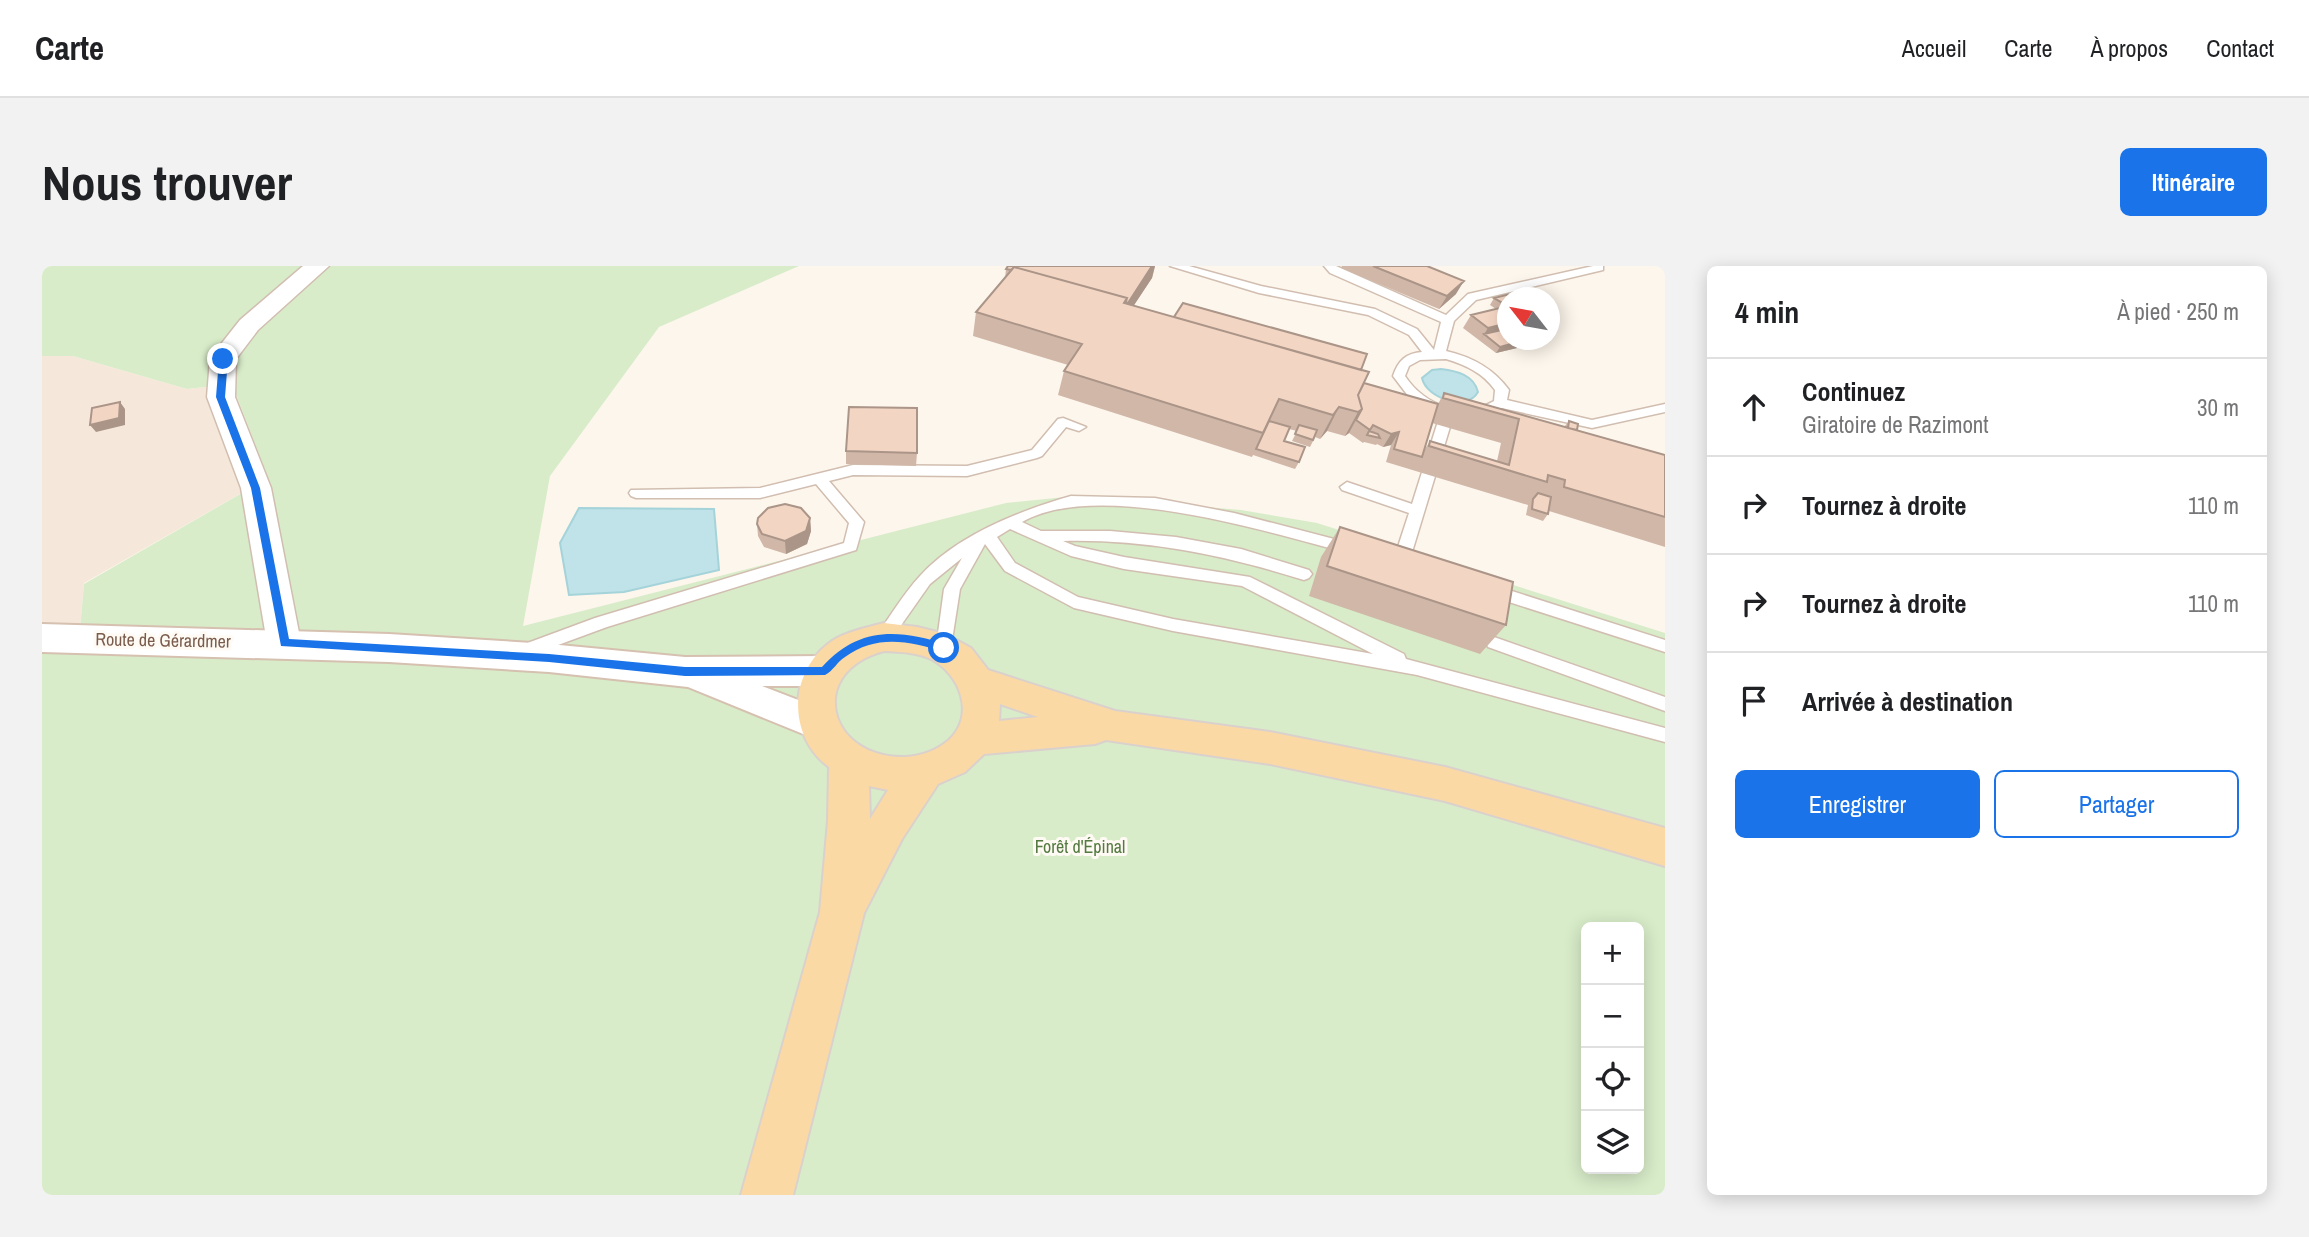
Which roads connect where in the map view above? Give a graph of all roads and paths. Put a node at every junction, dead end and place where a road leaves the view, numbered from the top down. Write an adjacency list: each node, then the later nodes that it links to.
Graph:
1 (317, 266): 24 (street)
2 (1176, 266): 6 (lane)
3 (1330, 266): 5 (lane)
4 (1599, 268): 5 (lane)
5 (1448, 320): 6 (lane)
6 (1435, 355): 7 (lane); 9 (lane)
7 (1500, 404): 8 (lane); 9 (lane)
8 (1665, 408)
9 (1448, 412): 14 (lane)
10 (1079, 426): 11 (lane)
11 (819, 478): 13 (lane); 28 (lane)
12 (1346, 487): 14 (lane)
13 (635, 493)
14 (1418, 511): 19 (lane)
15 (1010, 523): 16 (lane); 17 (lane); 18 (lane)
16 (1041, 536): 20 (lane); 29 (lane)
17 (983, 538): 22 (lane); 27 (lane); 29 (lane)
18 (1363, 552)
19 (1402, 562)
20 (1304, 575)
21 (1480, 587): 26 (lane)
22 (884, 637): 27 (main road); 31 (main road)
23 (42, 638): 24 (main road, Route de Gérardmer)
24 (285, 643): 28 (main road, Route de Gérardmer)
25 (1494, 643): 33 (lane)
26 (1665, 646)
27 (944, 648): 32 (main road)
28 (514, 656): 30 (main road, Route de Gérardmer)
29 (1417, 668): 36 (lane)
30 (685, 671): 31 (main road); 34 (main road)
31 (825, 671): 34 (main road)
32 (978, 682): 35 (main road); 37 (main road)
33 (1665, 705)
34 (818, 724): 38 (main road)
35 (1115, 727): 37 (main road); 40 (main road)
36 (1665, 735)
37 (973, 739): 39 (main road)
38 (849, 760): 39 (main road); 41 (main road)
39 (924, 771): 41 (main road)
40 (1665, 847)
41 (842, 912): 42 (main road)
42 (767, 1195)

